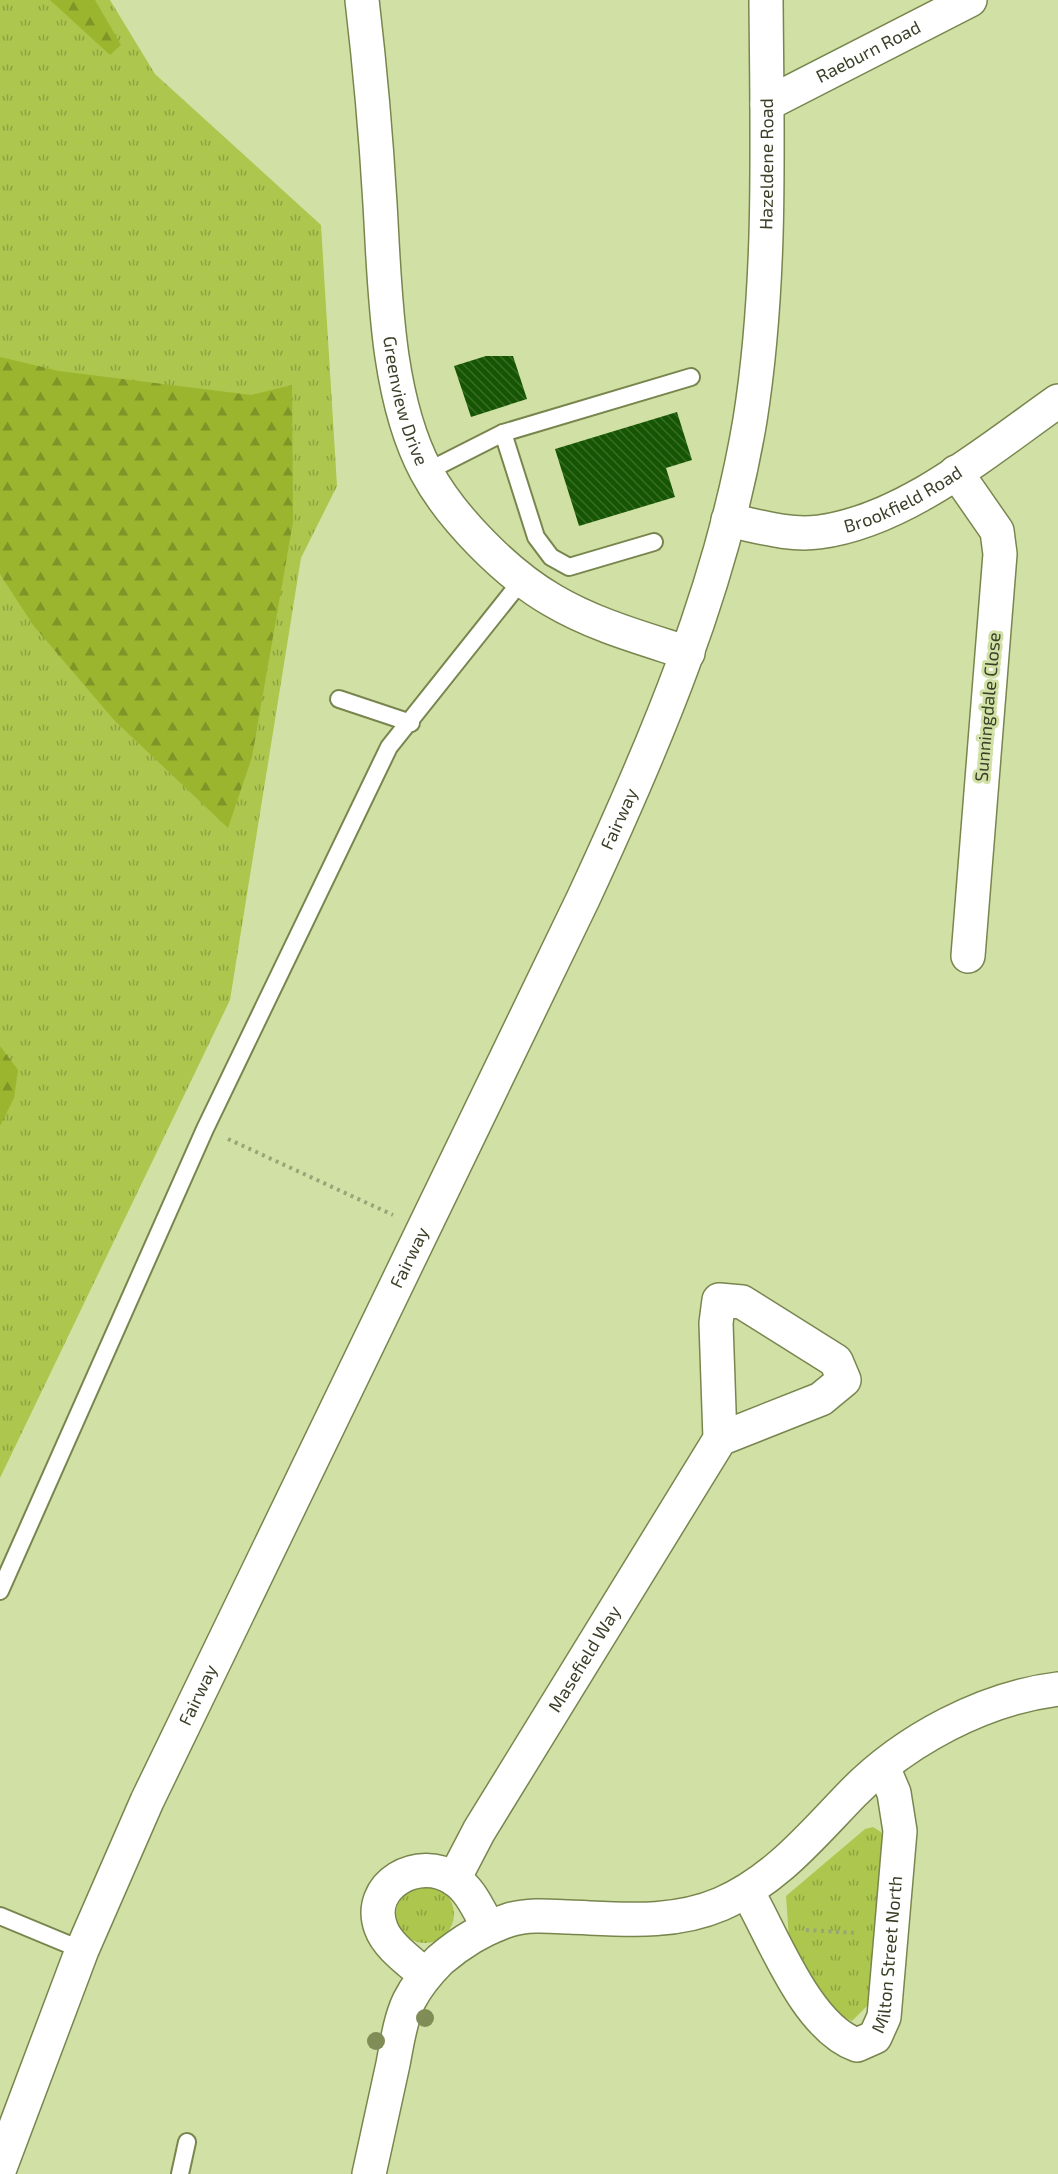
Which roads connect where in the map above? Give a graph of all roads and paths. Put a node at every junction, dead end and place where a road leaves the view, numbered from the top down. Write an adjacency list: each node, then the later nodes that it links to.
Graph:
1 (362, 0): 9 (street, Greenview Drive)
2 (766, 0): 4 (street, Hazeldene Road)
3 (970, 0): 4 (street, Raeburn Road)
4 (767, 104): 5 (street, Hazeldene Road)
5 (761, 329): 11 (street, Fairway)
6 (691, 377): 8 (lane)
7 (1058, 401): 10 (street, Brookfield Road)
8 (503, 433): 9 (lane); 12 (lane)
9 (426, 472): 13 (street, Greenview Drive)
10 (956, 472): 11 (street, Brookfield Road); 17 (street, Sunningdale Close)
11 (728, 520): 14 (street, Fairway)
12 (654, 542)
13 (522, 580): 14 (street, Greenview Drive); 16 (lane)
14 (687, 653): 19 (street, Fairway)
15 (339, 699): 16 (lane)
16 (411, 723): 18 (lane)
17 (968, 956)
18 (206, 1129): 19 (path); 21 (lane)
19 (424, 1229): 30 (street, Fairway)
20 (720, 1439): 20 (street); 24 (street, Masefield Way)
21 (0, 1591)
22 (1058, 1689): 23 (street)
23 (883, 1767): 25 (street); 29 (street, Milton Street North)
24 (454, 1879): 27 (street); 31 (street)
25 (747, 1891): 27 (street); 28 (street, Milton Street North)
26 (0, 1916): 30 (lane)
27 (489, 1928): 31 (street)
28 (768, 1928): 29 (path); 29 (street, Milton Street North)
29 (892, 1935)
30 (82, 1950): 33 (street, Fairway)
31 (425, 1975): 35 (street)
32 (187, 2142): 34 (lane)
33 (0, 2168)
34 (180, 2174)
35 (369, 2174)

